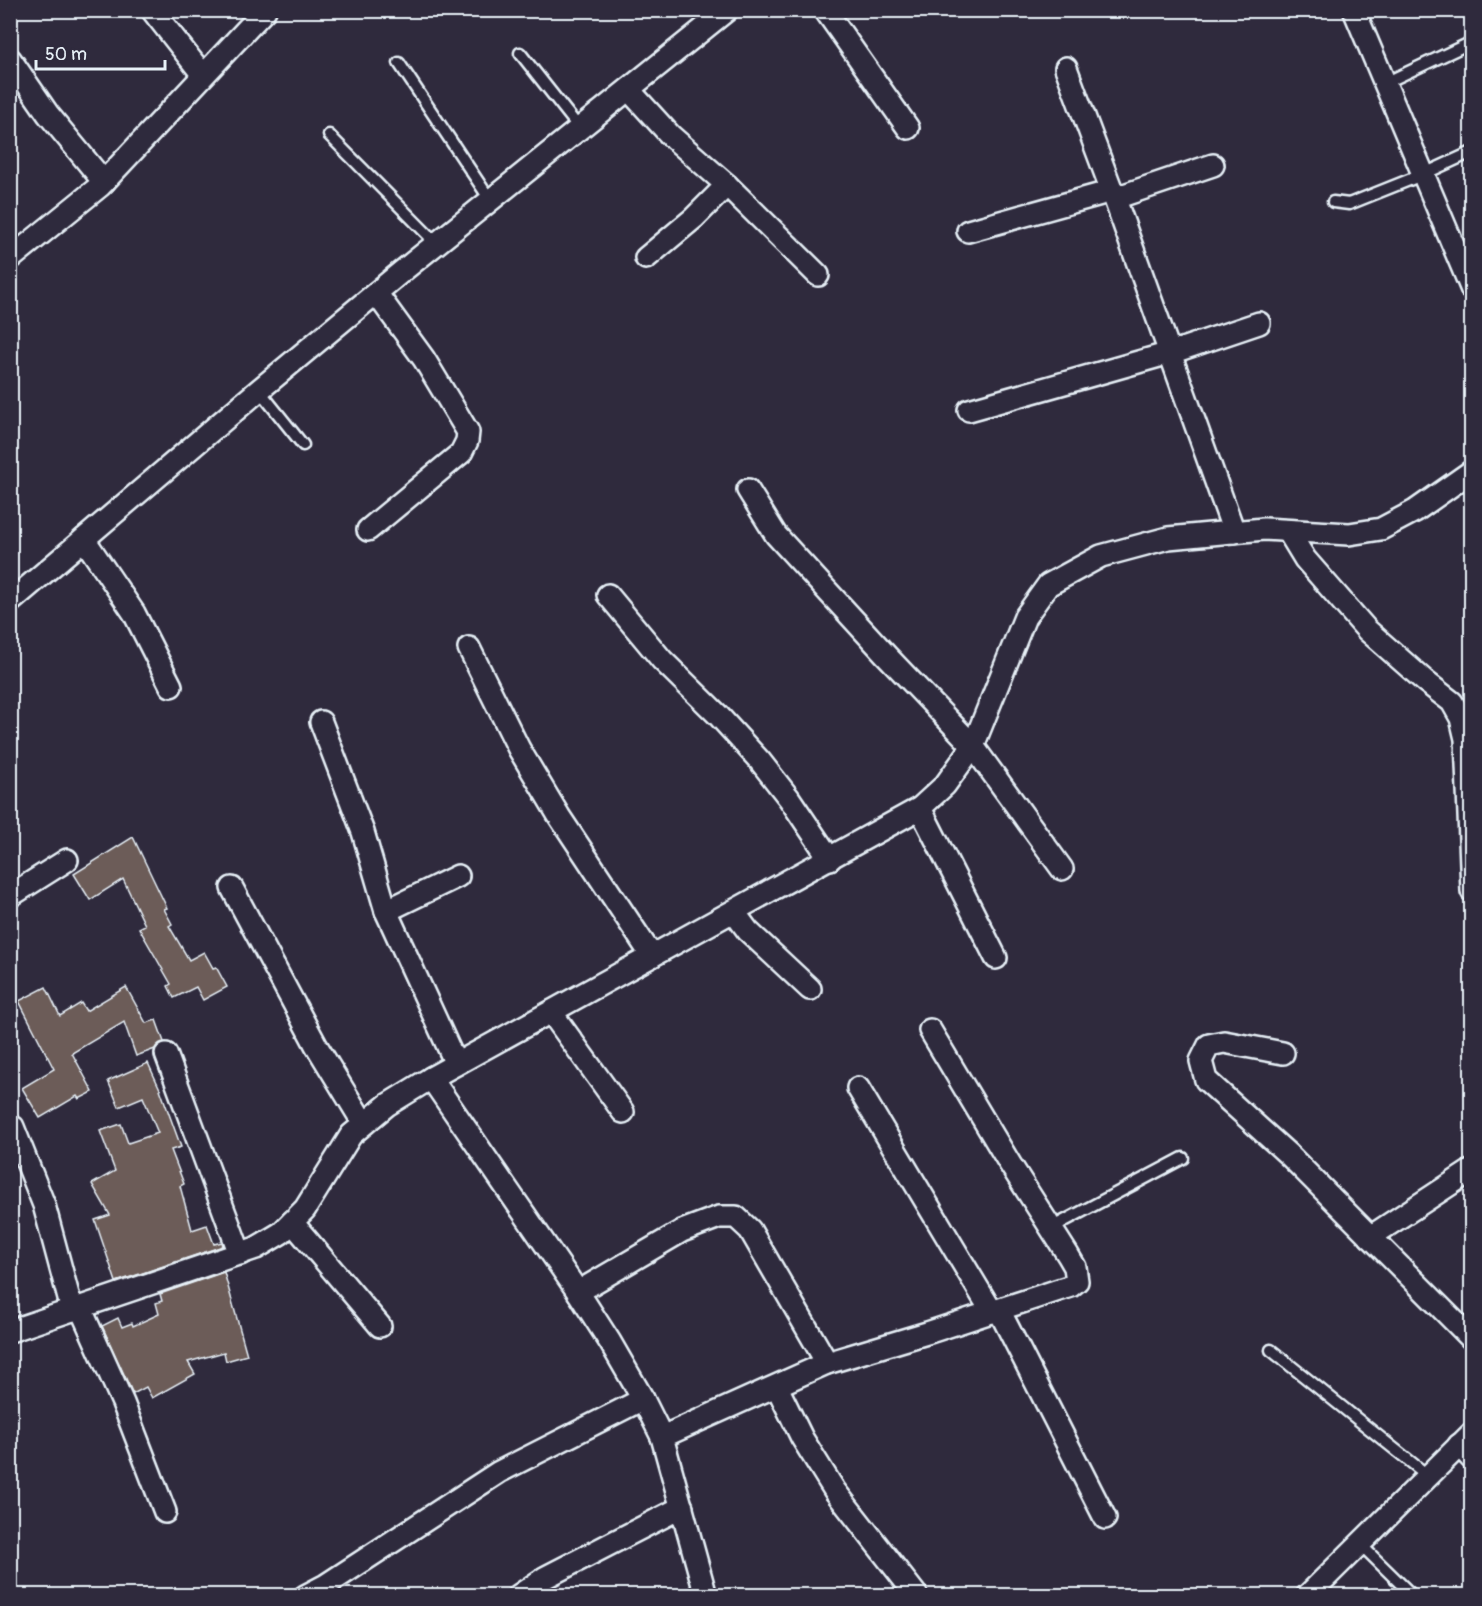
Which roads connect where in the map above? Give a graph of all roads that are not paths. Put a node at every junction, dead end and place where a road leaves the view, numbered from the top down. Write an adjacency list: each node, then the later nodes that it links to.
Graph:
1 (152, 10): 11 (street)
2 (265, 10): 11 (street)
3 (727, 10): 13 (street)
4 (825, 10): 14 (street)
5 (1354, 10): 12 (street)
6 (1472, 42): 12 (lane)
7 (520, 52): 15 (lane)
8 (10, 59): 20 (street)
9 (399, 63): 23 (lane)
10 (1066, 68): 22 (street)
11 (203, 75): 20 (street)
12 (1385, 83): 19 (street)
13 (629, 90): 15 (street); 21 (street)
14 (908, 128)
15 (580, 129): 23 (street)
16 (329, 135): 26 (lane)
17 (1472, 152): 19 (lane)
18 (1213, 165): 22 (street)
19 (1424, 174): 24 (lane); 30 (street)
20 (104, 182): 28 (street)
21 (727, 185): 27 (street); 29 (street)
22 (1114, 195): 25 (street); 33 (street)
23 (491, 201): 26 (street)
24 (1333, 202)
25 (968, 231)
26 (437, 244): 31 (street)
27 (646, 258)
28 (10, 259)
29 (818, 275)
30 (1472, 290)
31 (376, 293): 34 (street); 39 (street)
32 (1259, 323): 33 (street)
33 (1170, 353): 35 (street); 41 (street)
34 (259, 390): 36 (lane); 42 (street)
35 (969, 410)
36 (303, 445)
37 (1472, 471): 40 (street)
38 (748, 490): 48 (street)
39 (368, 530)
40 (1288, 531): 41 (street); 55 (street)
41 (1234, 532): 48 (street)
42 (84, 538): 44 (street); 46 (street)
43 (608, 595): 50 (street)
44 (10, 602)
45 (469, 648): 59 (street)
46 (171, 686)
47 (321, 722): 57 (street)
48 (973, 746): 49 (street); 52 (street)
49 (920, 808): 50 (street); 60 (street)
50 (830, 859): 58 (street)
51 (67, 860): 56 (street)
52 (1062, 869)
53 (458, 876): 57 (street)
54 (232, 888): 70 (street)
55 (1472, 891)
56 (10, 896)
57 (387, 911): 66 (street)
58 (734, 912): 59 (street); 61 (street)
59 (652, 956): 62 (street)
60 (996, 958)
61 (810, 988)
62 (550, 1012): 66 (street); 69 (street)
63 (930, 1030): 75 (street)
64 (1283, 1053): 76 (street)
65 (166, 1054): 77 (street)
66 (456, 1064): 67 (street)
67 (431, 1078): 70 (street); 78 (street)
68 (858, 1088): 80 (street)
69 (623, 1112)
70 (364, 1124): 74 (street)
71 (13, 1127): 79 (street)
72 (1183, 1158): 75 (lane)
73 (1472, 1170): 76 (street)
74 (292, 1222): 77 (street); 81 (street)
75 (1051, 1228): 80 (street)
76 (1370, 1237): 83 (street)
77 (240, 1254): 79 (street)
78 (578, 1293): 85 (street); 87 (street)
79 (76, 1308): 82 (street); 92 (street)
80 (996, 1311): 85 (street); 93 (street)
81 (380, 1326)
82 (10, 1331)
83 (1472, 1338)
84 (1271, 1350): 90 (lane)
85 (827, 1363): 86 (street)
86 (777, 1387): 88 (street); 99 (street)
87 (643, 1399): 88 (street); 96 (street)
88 (662, 1437): 91 (street)
89 (1467, 1446): 90 (street)
90 (1427, 1475): 94 (street)
91 (682, 1507): 97 (street); 98 (street)
92 (165, 1512)
93 (1105, 1518)
94 (1359, 1543): 95 (street); 100 (lane)
95 (1312, 1594)
96 (305, 1596)
97 (518, 1596)
98 (706, 1596)
99 (918, 1596)
100 (1413, 1596)

